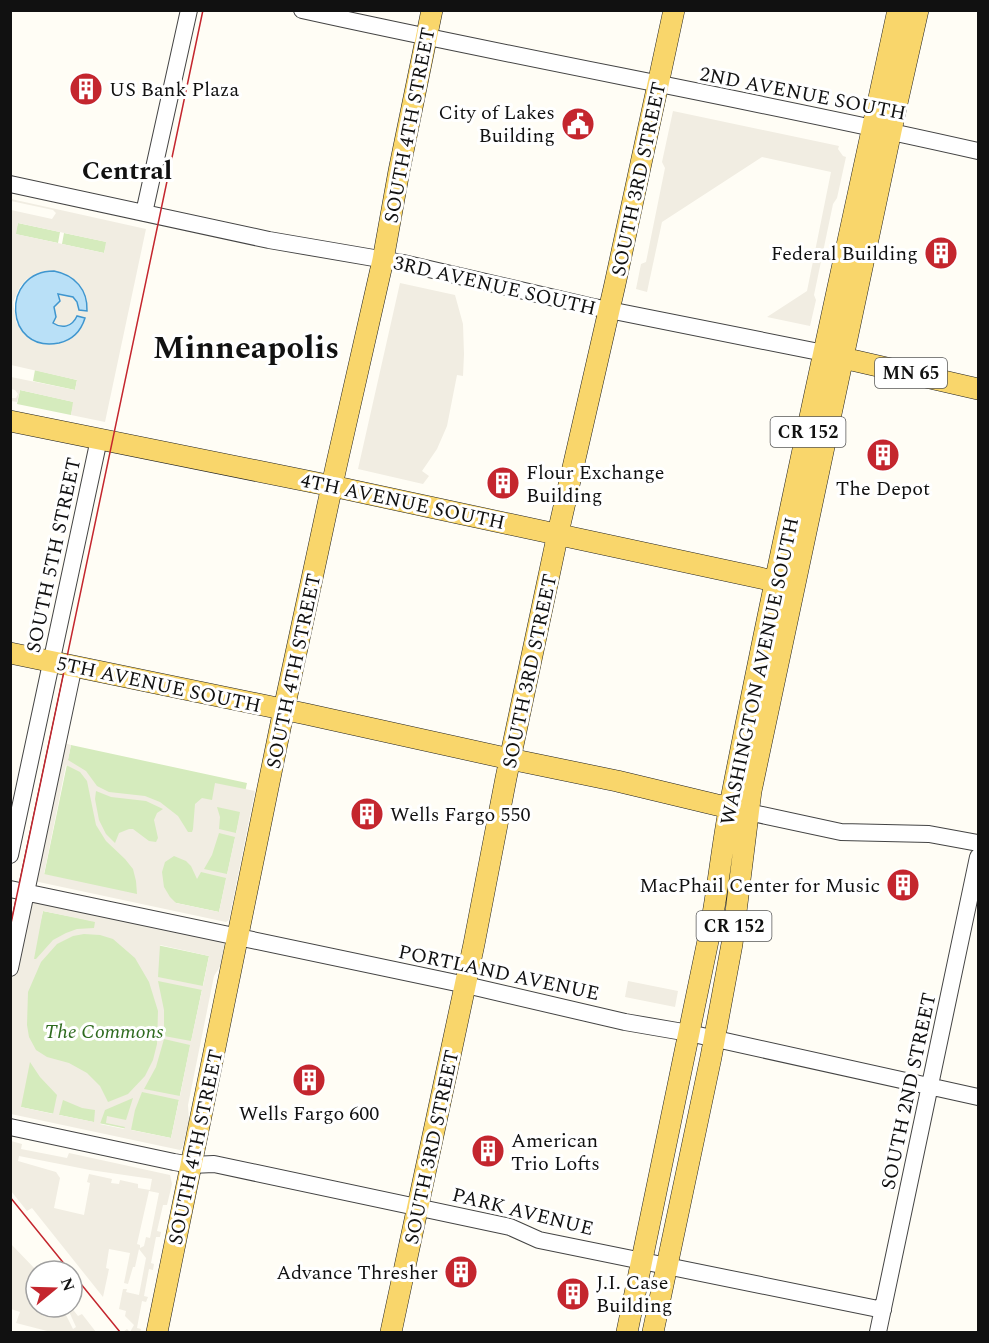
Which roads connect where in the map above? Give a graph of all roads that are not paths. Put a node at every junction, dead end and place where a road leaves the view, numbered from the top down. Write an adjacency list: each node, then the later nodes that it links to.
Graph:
1 (189, 10): 12 (street)
2 (302, 10): 7 (street, 2ND AVENUE SOUTH)
3 (432, 10): 7 (main road, SOUTH 4TH STREET)
4 (674, 10): 8 (main road, SOUTH 3RD STREET)
5 (898, 10): 9 (main road, WASHINGTON AVENUE SOUTH / CR 152)
6 (918, 10): 9 (main road, WASHINGTON AVENUE SOUTH / CR 152)
7 (426, 38): 8 (street, 2ND AVENUE SOUTH); 13 (main road, SOUTH 4TH STREET)
8 (658, 84): 9 (street, 2ND AVENUE SOUTH); 14 (main road, SOUTH 3RD STREET)
9 (882, 129): 10 (street, 2ND AVENUE SOUTH); 15 (main road, WASHINGTON AVENUE SOUTH / CR 152)
10 (978, 151)
11 (10, 184): 12 (street, 3RD AVENUE SOUTH)
12 (144, 213): 13 (street, 3RD AVENUE SOUTH)
13 (383, 260): 14 (street, 3RD AVENUE SOUTH); 19 (main road, SOUTH 4TH STREET)
14 (609, 310): 15 (street, 3RD AVENUE SOUTH); 20 (main road, SOUTH 3RD STREET)
15 (834, 355): 16 (main road, 3RD AVENUE SOUTH / MN 65); 21 (main road, WASHINGTON AVENUE SOUTH / CR 152)
16 (978, 389)
17 (10, 421): 18 (main road, 4TH AVENUE SOUTH)
18 (99, 439): 19 (main road, 4TH AVENUE SOUTH); 23 (street, SOUTH 5TH STREET)
19 (332, 486): 20 (main road, 4TH AVENUE SOUTH); 25 (main road, SOUTH 4TH STREET)
20 (558, 533): 21 (main road, 4TH AVENUE SOUTH); 26 (main road, SOUTH 3RD STREET)
21 (785, 583): 27 (main road, WASHINGTON AVENUE SOUTH / CR 152)
22 (10, 653): 23 (main road, 5TH AVENUE SOUTH)
23 (51, 662): 24 (main road, 5TH AVENUE SOUTH); 29 (street, SOUTH 5TH STREET)
24 (74, 665): 25 (main road, 5TH AVENUE SOUTH); 31 (street)
25 (284, 709): 26 (main road, 5TH AVENUE SOUTH); 32 (main road, SOUTH 4TH STREET)
26 (510, 759): 27 (main road, 5TH AVENUE SOUTH); 34 (main road, SOUTH 3RD STREET)
27 (739, 810): 28 (street, 5TH AVENUE SOUTH); 35 (main road, WASHINGTON AVENUE SOUTH / CR 152); 36 (main road, WASHINGTON AVENUE SOUTH / CR 152)
28 (978, 843)
29 (10, 855)
30 (978, 857): 37 (street, SOUTH 2ND STREET)
31 (19, 891): 32 (street, PORTLAND AVENUE); 33 (street)
32 (239, 937): 34 (street, PORTLAND AVENUE); 40 (main road, SOUTH 4TH STREET)
33 (10, 968)
34 (466, 985): 35 (street, PORTLAND AVENUE); 41 (main road, SOUTH 3RD STREET)
35 (689, 1033): 36 (street, PORTLAND AVENUE); 42 (main road, WASHINGTON AVENUE SOUTH / CR 152)
36 (714, 1039): 37 (street, PORTLAND AVENUE); 43 (main road, WASHINGTON AVENUE SOUTH / CR 152)
37 (930, 1087): 38 (street, PORTLAND AVENUE); 44 (street, SOUTH 2ND STREET)
38 (978, 1097)
39 (10, 1127): 40 (street, PARK AVENUE)
40 (190, 1165): 41 (street, PARK AVENUE); 45 (main road, SOUTH 4TH STREET)
41 (419, 1207): 42 (street, PARK AVENUE); 46 (main road, SOUTH 3RD STREET)
42 (642, 1260): 43 (street, PARK AVENUE); 47 (main road, WASHINGTON AVENUE SOUTH / CR 152)
43 (666, 1265): 44 (street, PARK AVENUE); 48 (main road, WASHINGTON AVENUE SOUTH / CR 152)
44 (883, 1310): 49 (street, SOUTH 2ND STREET)
45 (157, 1332)
46 (391, 1332)
47 (627, 1332)
48 (652, 1332)
49 (878, 1332)

